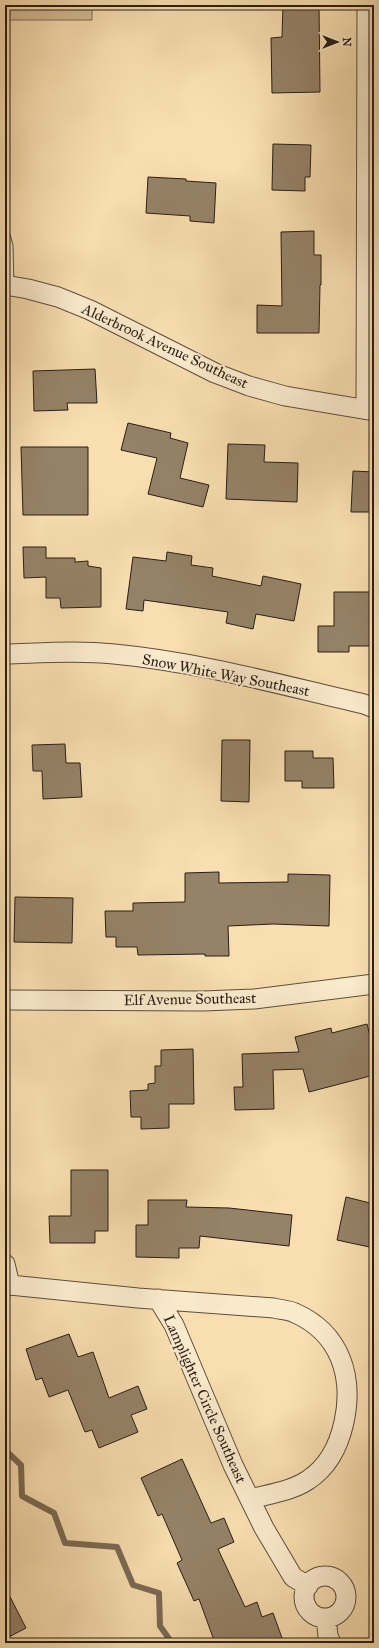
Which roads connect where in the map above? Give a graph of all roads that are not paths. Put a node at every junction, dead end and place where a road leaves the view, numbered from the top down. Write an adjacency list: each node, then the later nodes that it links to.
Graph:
1 (367, 5): 4 (street)
2 (5, 235): 3 (lane)
3 (7, 286): 4 (street, Alderbrook Avenue Southeast)
4 (370, 410)
5 (5, 654): 6 (street, Snow White Way Southeast)
6 (374, 708)
7 (374, 984): 8 (street, Elf Avenue Southeast)
8 (5, 1000)
9 (5, 1264): 10 (street)
10 (7, 1286): 11 (street, Lamplighter Circle Southeast)
11 (158, 1299): 12 (street, Lamplighter Circle Southeast); 12 (street, Lamplighter Circle Southeast)
12 (250, 1499): 13 (street, Lamplighter Circle Southeast)
13 (308, 1586): 14 (street); 14 (street)
14 (326, 1618): 15 (street)
15 (331, 1643)

